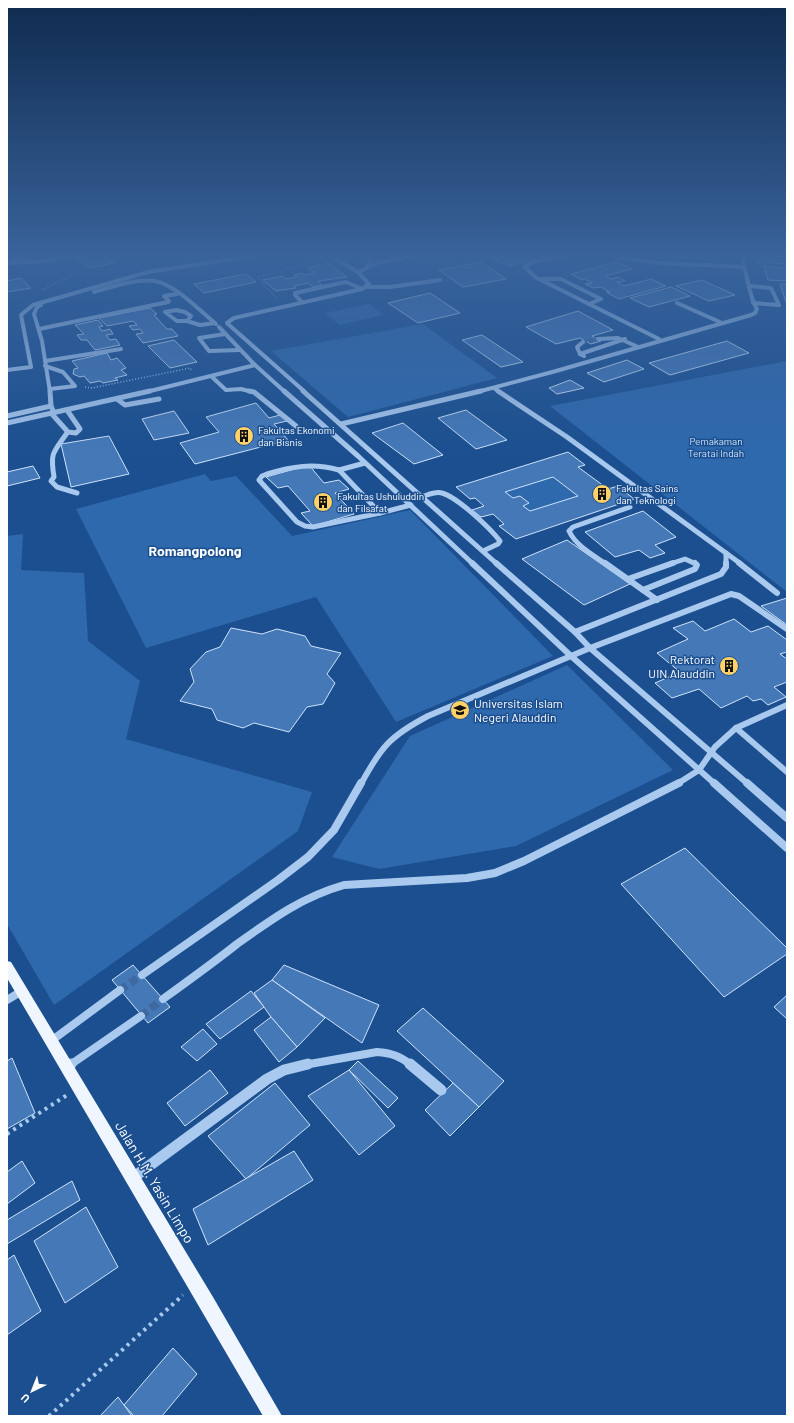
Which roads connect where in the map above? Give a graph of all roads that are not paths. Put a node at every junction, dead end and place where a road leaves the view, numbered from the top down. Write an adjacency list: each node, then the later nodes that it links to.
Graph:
1 (22, 322): 23 (street)
2 (37, 322): 9 (street)
3 (67, 322): 9 (street)
4 (192, 322): 8 (street)
5 (625, 322): 13 (street)
6 (719, 322): 13 (street)
7 (227, 323): 8 (street); 34 (street)
8 (217, 324): 10 (street)
9 (39, 329): 20 (street)
10 (225, 334): 17 (street); 17 (street)
11 (598, 338): 12 (street)
12 (624, 339): 15 (street); 18 (street)
13 (659, 340): 15 (street)
14 (583, 342): 18 (street)
15 (636, 346): 19 (street)
16 (121, 349): 20 (street)
17 (240, 350): 21 (street)
18 (580, 354): 19 (street)
19 (590, 360): 25 (street)
20 (45, 361): 22 (street)
21 (255, 365): 24 (street); 37 (street)
22 (45, 366): 26 (street); 26 (street)
23 (7, 370)
24 (211, 376): 27 (street); 35 (street)
25 (494, 388): 34 (street); 45 (street)
26 (50, 389): 29 (street)
27 (117, 399): 28 (street); 30 (street)
28 (159, 399)
29 (51, 406): 31 (street); 32 (street)
30 (69, 412): 31 (street); 36 (street)
31 (54, 415): 33 (street); 36 (street)
32 (7, 416)
33 (7, 424)
34 (341, 424): 40 (street)
35 (296, 426)
36 (68, 433): 39 (street)
37 (365, 463): 38 (street); 41 (street)
38 (338, 470): 43 (street); 43 (street)
39 (77, 493)
40 (421, 497): 44 (street); 44 (street)
41 (411, 505): 43 (street); 53 (street)
42 (630, 507): 46 (street)
43 (380, 513)
44 (483, 551): 51 (street)
45 (726, 553): 48 (street); 49 (street)
46 (628, 579): 47 (street); 47 (street)
47 (642, 590): 49 (street)
48 (777, 593)
49 (658, 600): 51 (street)
50 (787, 629): 52 (street)
51 (575, 632): 52 (street)
52 (590, 648): 53 (street); 56 (street)
53 (570, 656): 57 (street); 62 (street)
54 (787, 705): 55 (street)
55 (736, 728): 56 (street); 58 (street)
56 (711, 754): 57 (street); 59 (street)
57 (699, 770): 60 (street); 65 (street)
58 (787, 772)
59 (787, 818)
60 (787, 848)
61 (7, 966): 64 (main road, Jalan H.M. Yasin Limpo)
62 (142, 975)
63 (120, 990): 68 (street)
64 (22, 991): 66 (street); 68 (main road, Jalan H.M. Yasin Limpo)
65 (163, 999)
66 (7, 1000)
67 (141, 1016): 69 (street)
68 (51, 1041): 69 (main road, Jalan H.M. Yasin Limpo)
69 (66, 1067): 71 (main road, Jalan H.M. Yasin Limpo)
70 (441, 1090): 71 (street)
71 (134, 1177): 72 (main road, Jalan H.M. Yasin Limpo)
72 (273, 1416)

